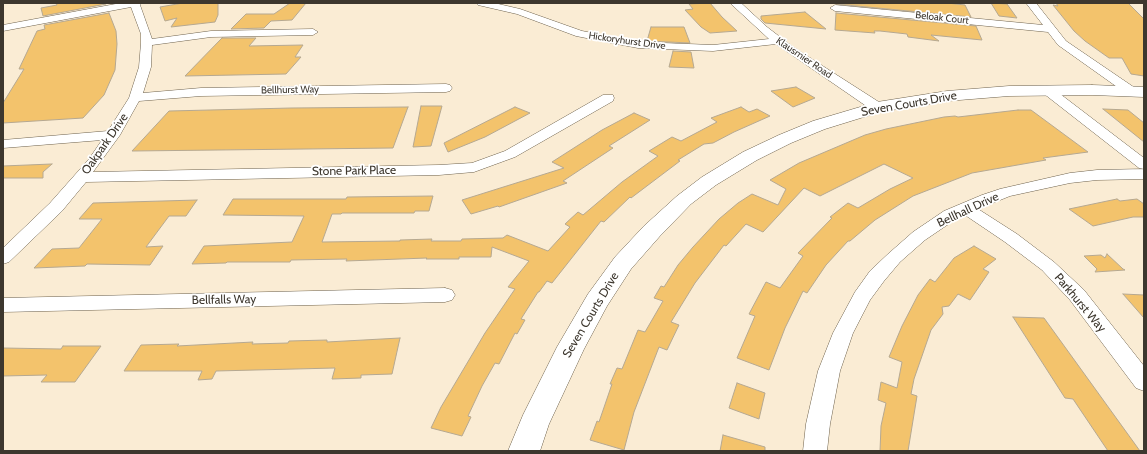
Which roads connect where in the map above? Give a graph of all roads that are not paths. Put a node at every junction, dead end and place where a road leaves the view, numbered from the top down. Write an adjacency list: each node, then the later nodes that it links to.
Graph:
1 (135, 3): 6 (street); 10 (street, Oakpark Drive)
2 (481, 3): 9 (street, Hickoryhurst Drive)
3 (735, 3): 9 (street, Klausmier Road)
4 (1031, 3): 7 (street)
5 (835, 8): 7 (street, Beloak Court)
6 (3, 28)
7 (1050, 29): 13 (street)
8 (313, 32): 10 (street)
9 (778, 40): 16 (street, Klausmier Road)
10 (147, 43): 14 (street, Oakpark Drive)
11 (446, 88): 14 (street, Bellhurst Way)
12 (1047, 90): 13 (street, Seven Courts Drive); 16 (street, Seven Courts Drive); 19 (street)
13 (1138, 92)
14 (135, 98): 17 (street, Oakpark Drive)
15 (608, 98): 21 (street, Stone Park Place)
16 (878, 108): 27 (street, Seven Courts Drive)
17 (114, 135): 18 (street); 21 (street, Oakpark Drive)
18 (3, 144)
19 (1144, 165)
20 (1144, 174): 22 (street, Bellhall Drive)
21 (82, 176): 23 (street, Oakpark Drive)
22 (966, 208): 26 (street, Parkhurst Way); 28 (street, Bellhall Drive)
23 (3, 258)
24 (445, 295): 25 (street, Bellfalls Way)
25 (3, 305)
26 (1144, 382)
27 (524, 451)
28 (815, 451)

